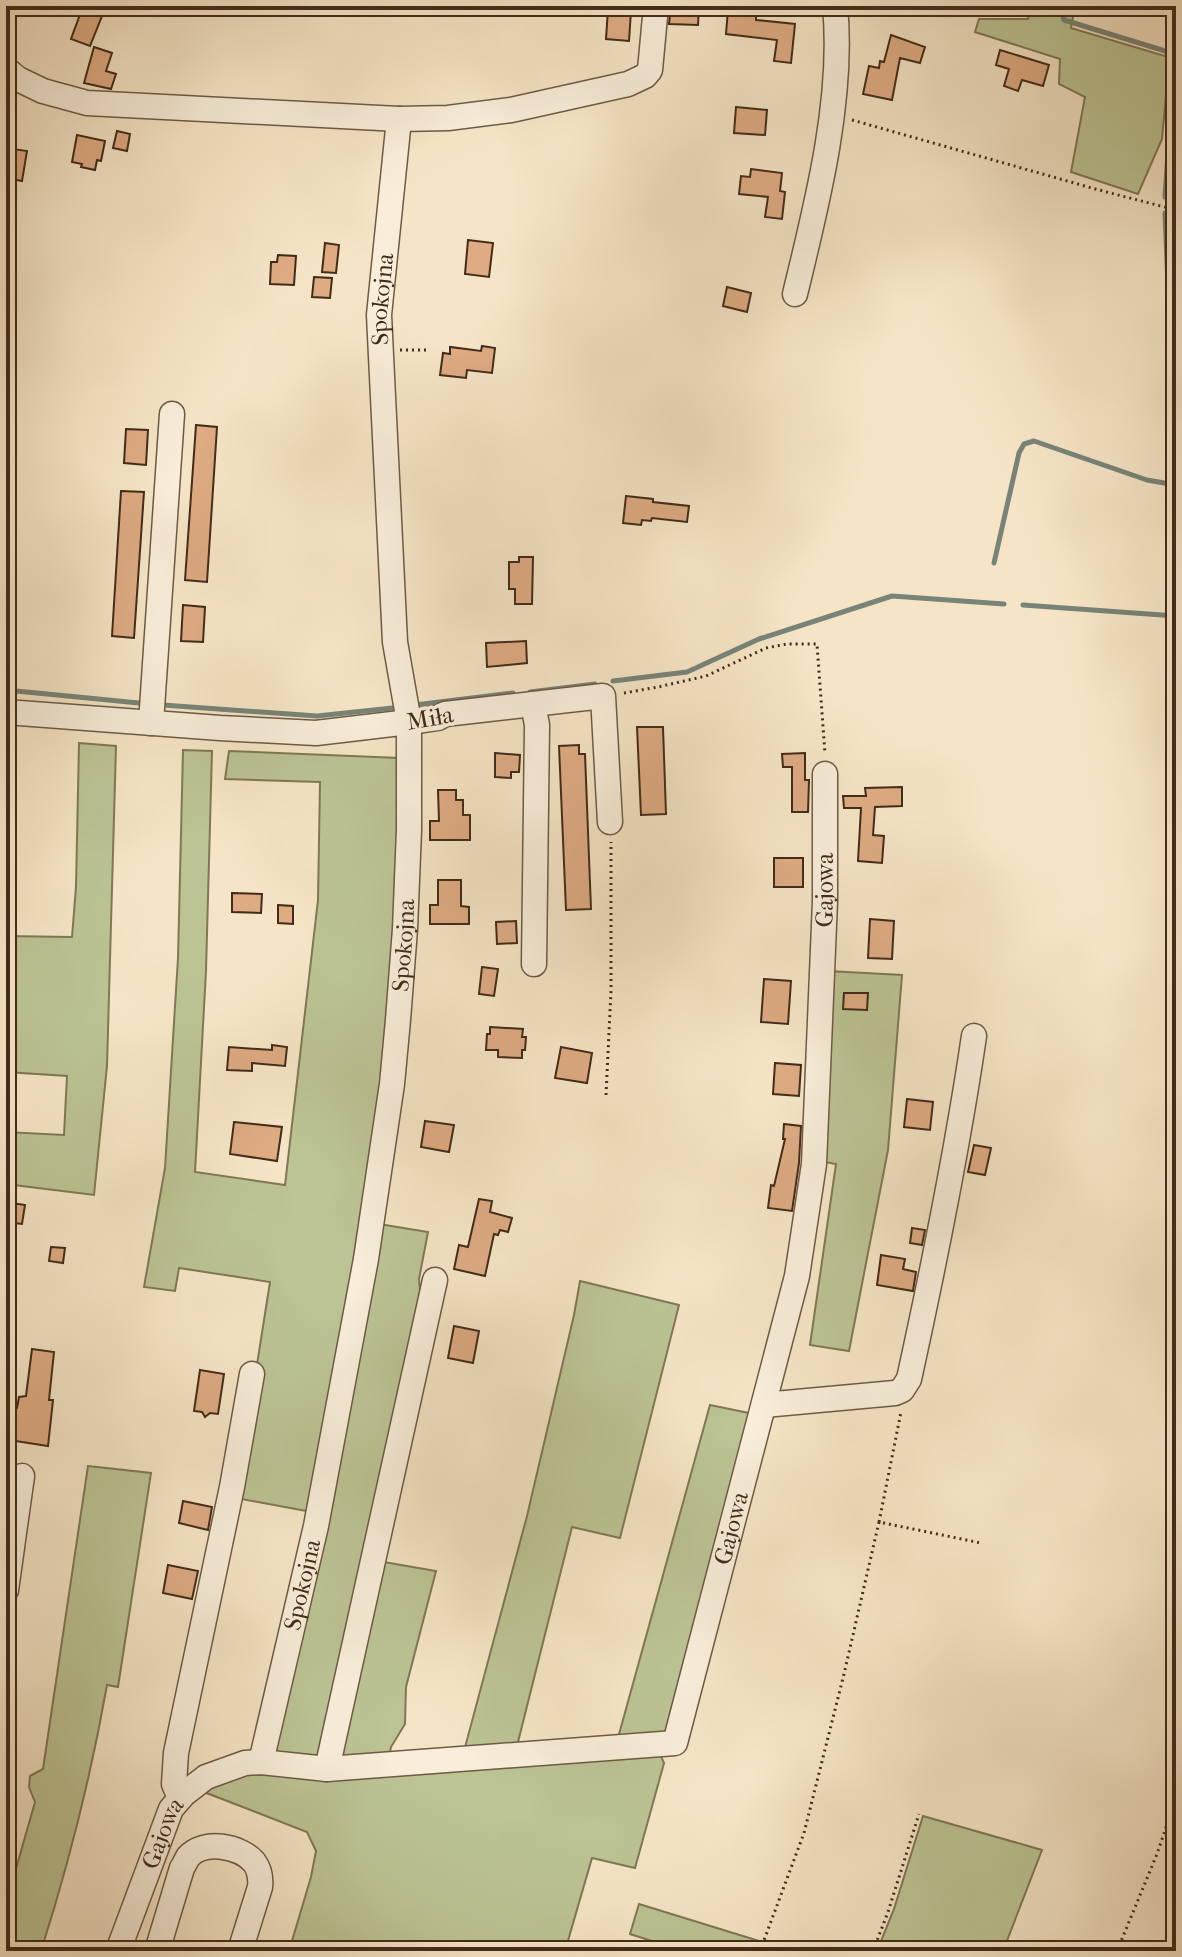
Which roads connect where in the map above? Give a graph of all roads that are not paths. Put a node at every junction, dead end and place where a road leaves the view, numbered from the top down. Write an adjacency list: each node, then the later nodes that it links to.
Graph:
1 (656, 6): 4 (street)
2 (835, 6): 5 (street)
3 (6, 69): 4 (street)
4 (399, 119): 9 (street, Spokojna)
5 (795, 294)
6 (172, 414): 10 (street)
7 (533, 704): 9 (street, Miła); 12 (street, Miła); 13 (street)
8 (6, 712): 10 (street, Miła)
9 (409, 722): 10 (street, Miła); 20 (street, Spokojna)
10 (151, 723)
11 (825, 774): 17 (street, Gajowa)
12 (610, 822)
13 (534, 964)
14 (974, 1036): 17 (street)
15 (435, 1280): 21 (street)
16 (252, 1374): 22 (street)
17 (764, 1405): 21 (street, Gajowa)
18 (22, 1476): 19 (street)
19 (6, 1590)
20 (261, 1762): 21 (street, Gajowa); 22 (street, Gajowa)
21 (327, 1769)
22 (180, 1798): 23 (street, Gajowa)
23 (118, 1951)
24 (157, 1951): 25 (street)
25 (240, 1951)

